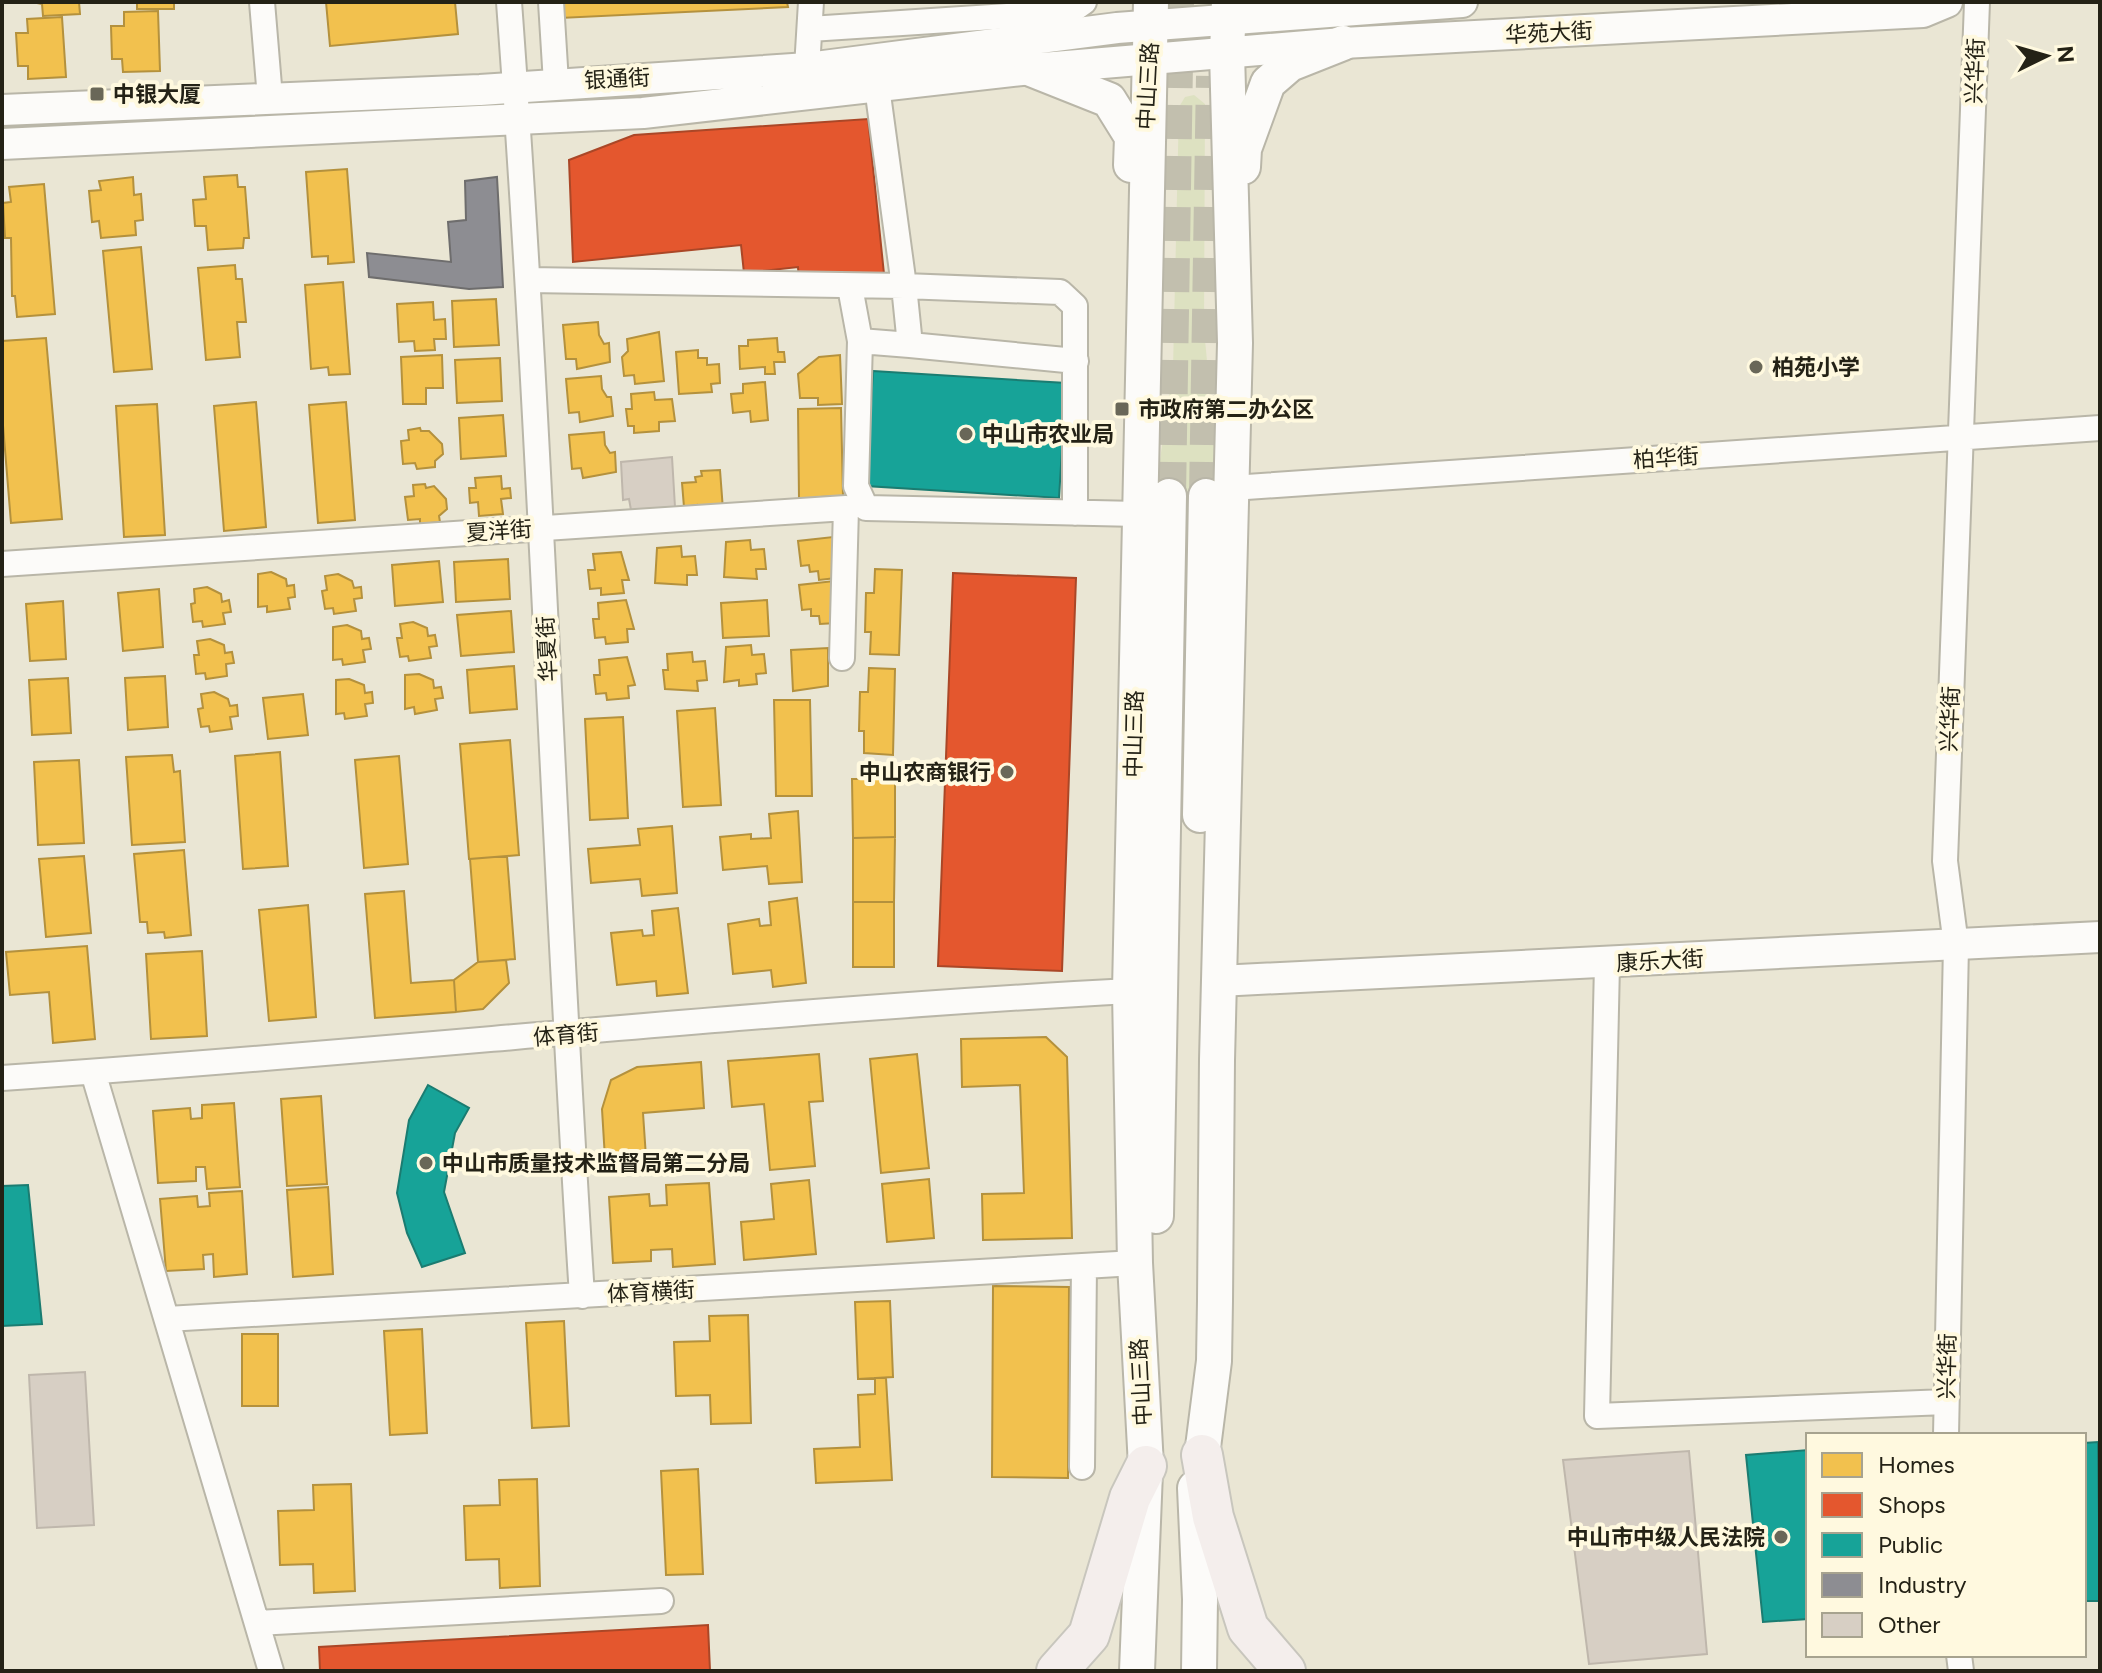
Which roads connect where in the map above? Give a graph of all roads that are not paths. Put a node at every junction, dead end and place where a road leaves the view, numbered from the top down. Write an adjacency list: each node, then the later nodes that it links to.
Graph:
1 (262, 2): 19 (street)
2 (509, 2): 17 (street, 华夏街)
3 (551, 2): 16 (street)
4 (811, 2): 11 (street)
5 (1084, 2): 11 (street)
6 (1462, 2): 10 (street, 华苑大街)
7 (1947, 2): 12 (street, 华苑大街)
8 (1977, 2): 32 (street, 兴华街)
9 (1151, 14): 10 (street, 银通街); 13 (main road, 中山三路); 15 (street, 银通街)
10 (1228, 25): 12 (street, 华苑大街); 13 (street, 华苑大街); 28 (main road)
11 (810, 29): 15 (street)
12 (1343, 43): 28 (main road)
13 (1150, 61): 14 (street, 华苑大街); 27 (main road, 中山三路)
14 (1031, 69): 18 (street, 华苑大街); 27 (main road)
15 (807, 82): 16 (street, 银通街); 18 (street, 华苑大街); 21 (street)
16 (556, 83): 17 (street, 银通街)
17 (514, 87): 19 (street, 银通街); 21 (street, 华夏街)
18 (877, 87): 24 (street)
19 (270, 98): 20 (street, 银通街)
20 (2, 110)
21 (517, 120): 22 (street); 23 (street, 华夏街)
22 (2, 144)
23 (529, 280): 25 (street); 37 (street, 华夏街)
24 (904, 286): 25 (street); 29 (street); 30 (street)
25 (850, 287): 26 (street)
26 (860, 341): 29 (street); 35 (street)
27 (1142, 342): 36 (main road, 中山三路)
28 (1235, 343): 33 (main road)
29 (910, 345): 30 (street)
30 (1076, 361): 35 (street)
31 (2100, 428): 32 (street, 柏华街)
32 (1961, 437): 33 (street, 柏华街); 41 (street, 兴华街)
33 (1219, 492): 43 (main road); 54 (main road)
34 (1169, 496): 55 (main road, 中山三路)
35 (1075, 513): 36 (street)
36 (1138, 514): 44 (main road, 中山三路)
37 (541, 528): 38 (street, 夏洋街); 39 (street, 夏洋街); 45 (street, 华夏街)
38 (2, 564)
39 (842, 658)
40 (2100, 937): 41 (street, 康乐大街)
41 (1956, 945): 42 (street, 康乐大街); 52 (street, 兴华街)
42 (1607, 964): 43 (street, 康乐大街); 52 (street)
43 (1219, 981): 54 (main road)
44 (1130, 991): 45 (street, 体育街); 48 (main road, 中山三路)
45 (566, 1035): 46 (street, 体育街); 50 (street, 华夏街)
46 (93, 1072): 47 (street, 体育街); 51 (street)
47 (2, 1078)
48 (1135, 1263): 49 (street, 体育横街); 55 (main road, 中山三路)
49 (1084, 1266): 50 (street, 体育横街); 56 (street)
50 (582, 1296): 51 (street, 体育横街)
51 (167, 1319): 58 (street)
52 (1946, 1402): 53 (street, 兴华街)
53 (1946, 1433)
54 (1198, 1460): 62 (main road); 63 (main road)
55 (1146, 1466): 60 (main road); 61 (main road, 中山三路)
56 (1082, 1467)
57 (661, 1601): 58 (street)
58 (257, 1623): 59 (street)
59 (271, 1671)
60 (1057, 1671)
61 (1137, 1671)
62 (1199, 1671)
63 (1285, 1671)

